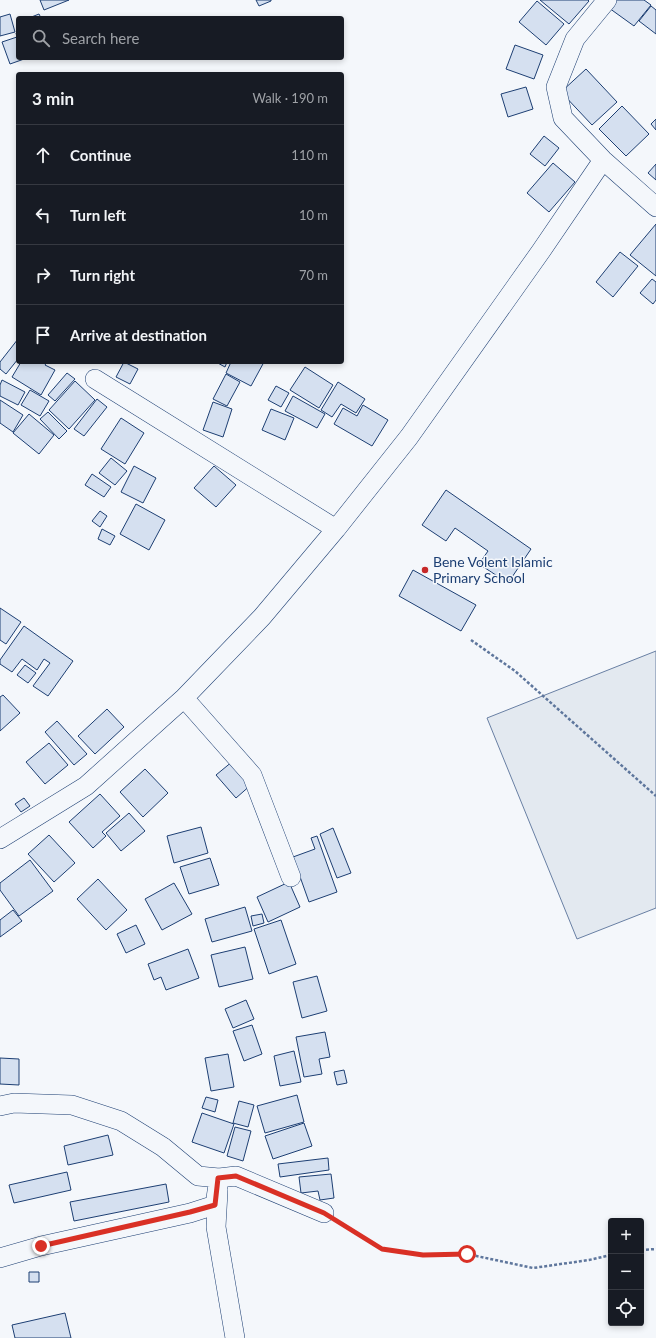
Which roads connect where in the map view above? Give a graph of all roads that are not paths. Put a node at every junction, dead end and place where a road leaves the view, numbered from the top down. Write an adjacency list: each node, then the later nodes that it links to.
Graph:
1 (607, 0): 2 (street)
2 (603, 160): 3 (street); 5 (street)
3 (656, 207)
4 (95, 379): 5 (street)
5 (336, 529): 6 (street)
6 (184, 698): 7 (street); 8 (street)
7 (0, 839)
8 (291, 877)
9 (0, 1106): 10 (street)
10 (218, 1178): 11 (street); 12 (street); 13 (street)
11 (324, 1213)
12 (0, 1258)
13 (235, 1338)

